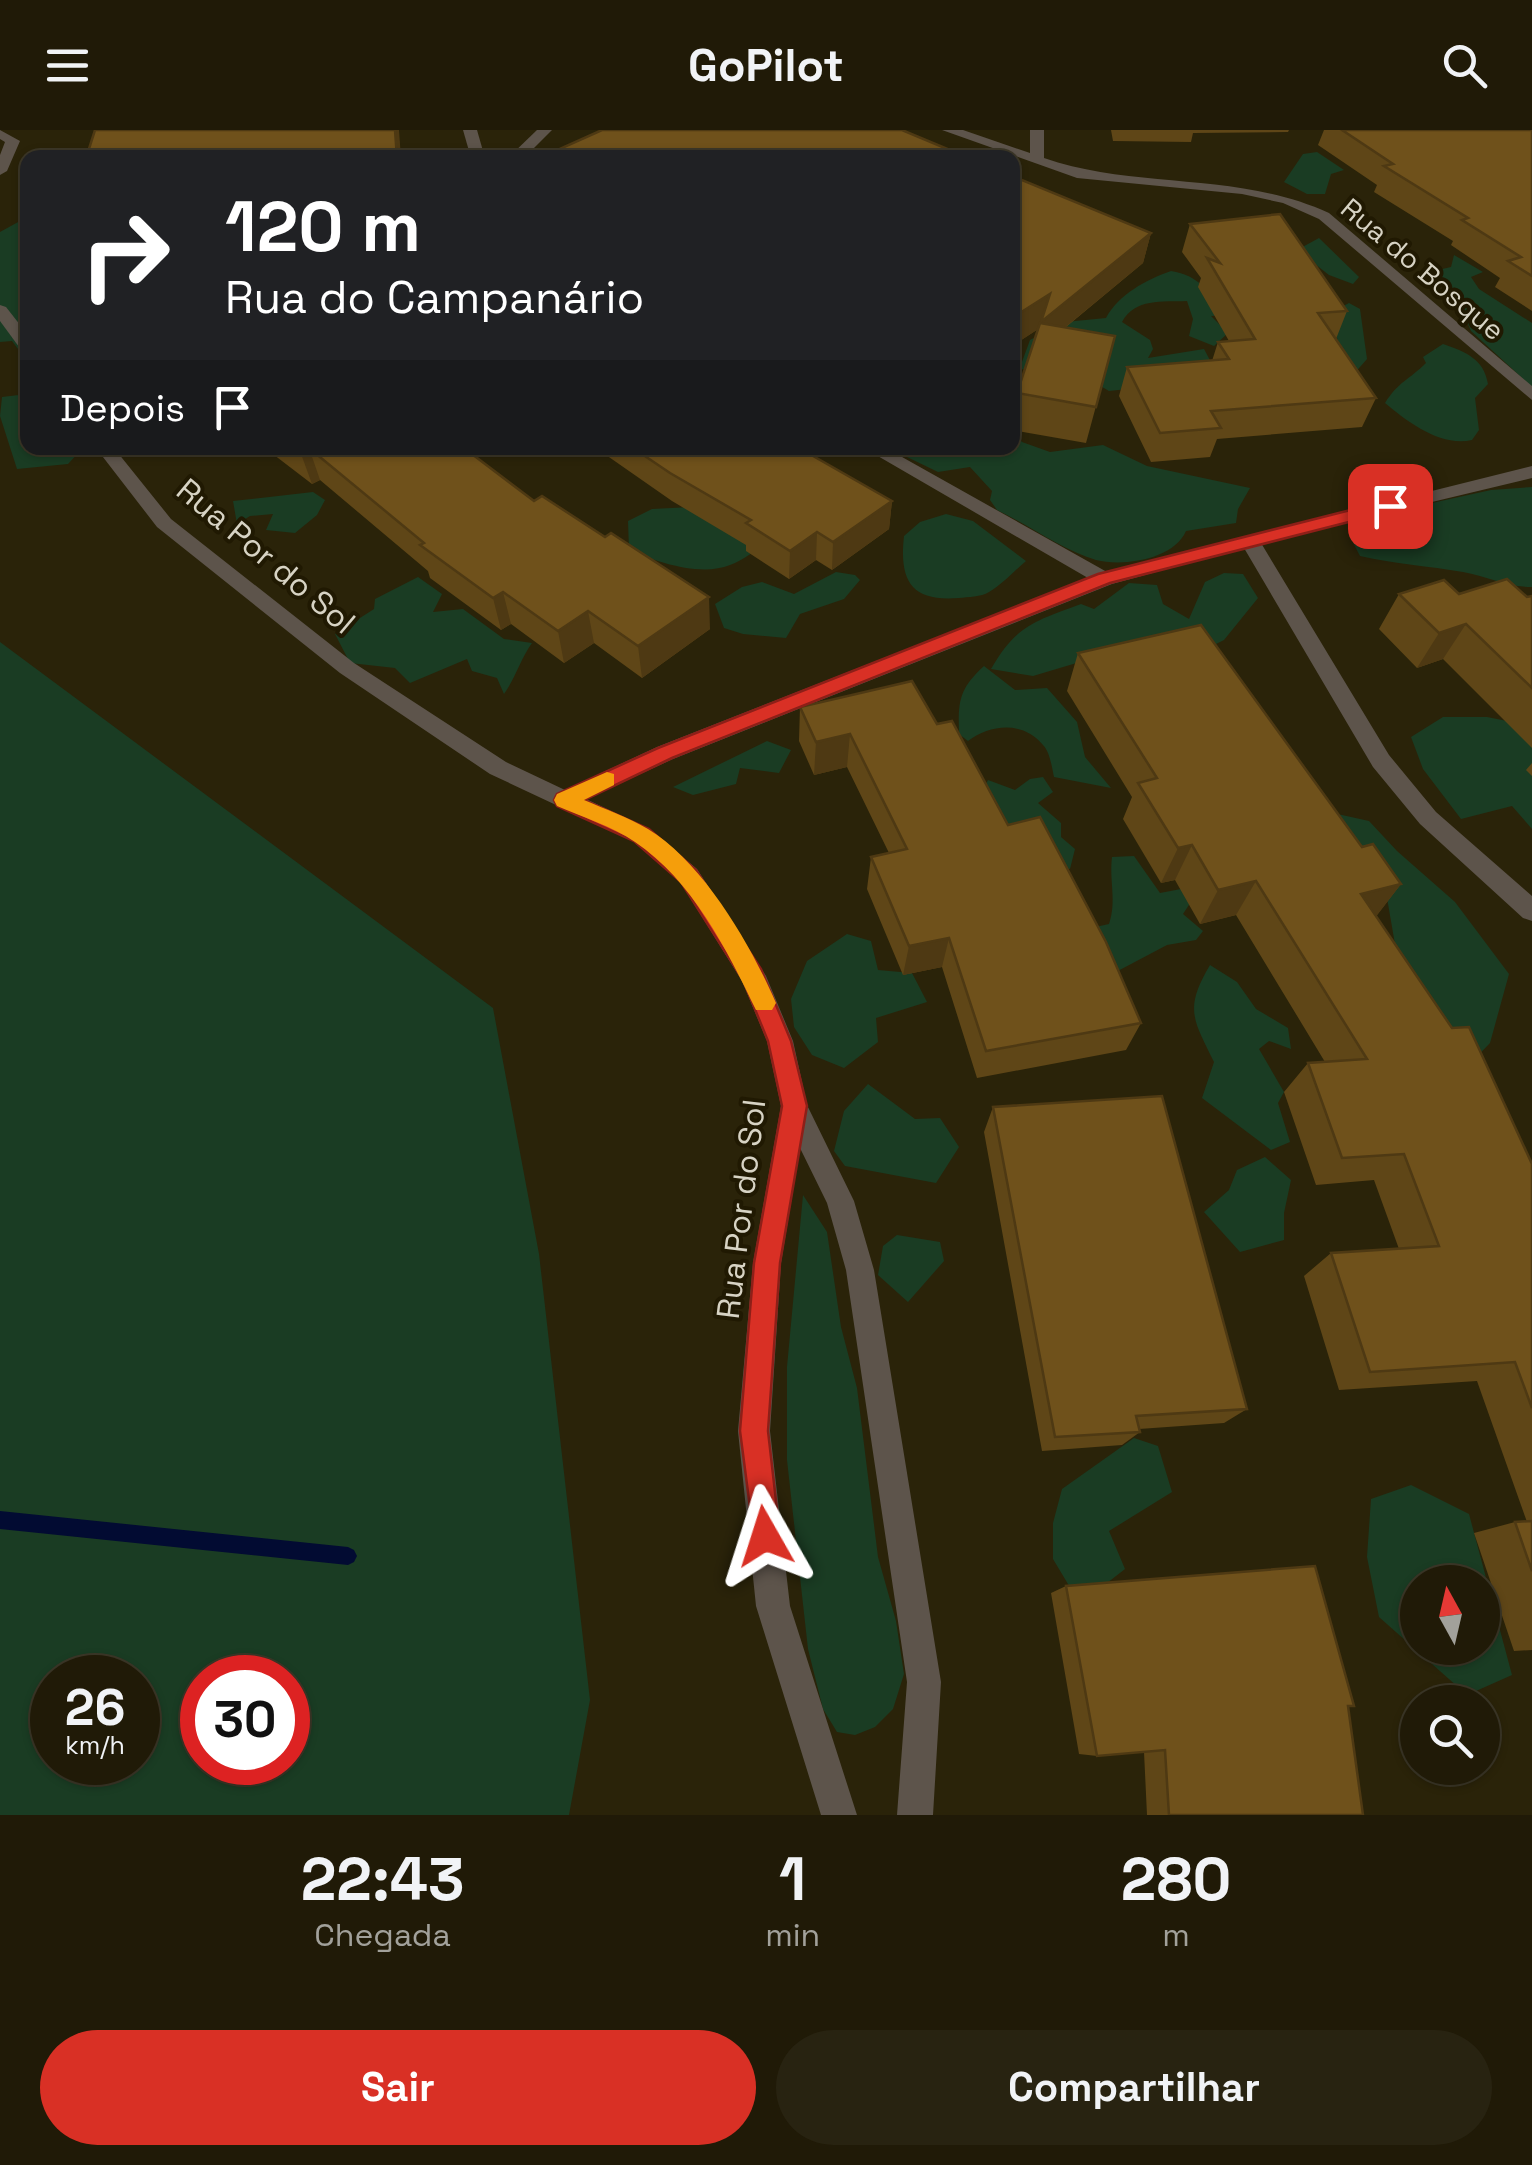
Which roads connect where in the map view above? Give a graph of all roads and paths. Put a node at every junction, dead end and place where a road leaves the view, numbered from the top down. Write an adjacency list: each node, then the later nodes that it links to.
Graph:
1 (545, 130): 5 (street)
2 (949, 130): 6 (street, Rua do Bosque)
3 (1038, 130): 8 (street)
4 (0, 132): 9 (street)
5 (524, 150)
6 (1012, 150)
7 (1020, 153): 8 (street, Rua do Bosque)
8 (1037, 158): 12 (street, Rua do Bosque)
9 (0, 171)
10 (0, 310): 11 (street)
11 (20, 336)
12 (1532, 395)
13 (111, 455): 18 (street, Rua Por do Sol)
14 (885, 455): 17 (street)
15 (1532, 472): 16 (street)
16 (1248, 540): 17 (street); 19 (street)
17 (1105, 578): 18 (street)
18 (564, 800): 20 (street, Rua Por do Sol)
19 (1532, 911)
20 (794, 1106): 21 (street, Rua Por do Sol); 22 (street)
21 (839, 1815)
22 (916, 1815)

